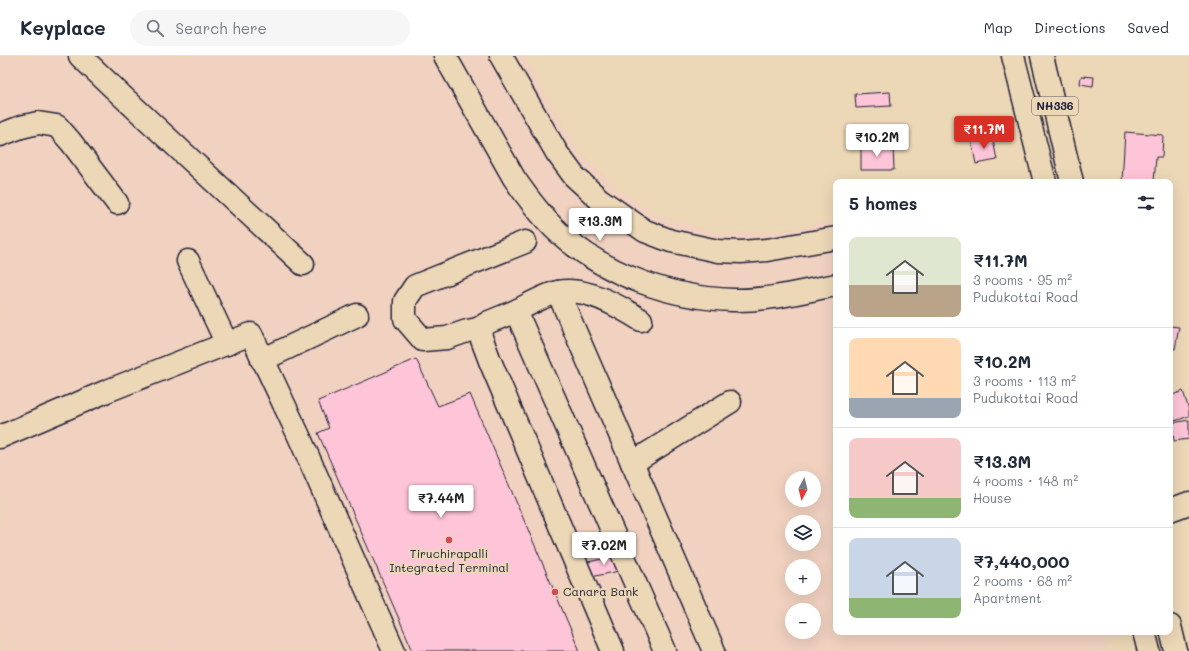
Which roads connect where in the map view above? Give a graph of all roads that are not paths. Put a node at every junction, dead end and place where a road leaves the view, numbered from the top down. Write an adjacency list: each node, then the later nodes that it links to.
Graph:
1 (80, 56): 13 (main road)
2 (445, 56): 14 (main road)
3 (500, 56): 10 (main road)
4 (1013, 56): 7 (main road, NH336)
5 (1042, 56): 8 (main road, NH336)
6 (0, 135): 9 (main road)
7 (1044, 179)
8 (1071, 179)
9 (117, 203)
10 (833, 239)
11 (525, 242): 19 (main road)
12 (188, 261): 20 (main road)
13 (303, 264)
14 (833, 286)
15 (558, 292): 16 (main road); 18 (main road); 24 (main road)
16 (516, 310): 19 (main road); 31 (main road)
17 (357, 315): 21 (main road)
18 (640, 320)
19 (478, 329): 30 (main road)
20 (226, 344): 21 (main road); 23 (main road)
21 (262, 360): 29 (main road)
22 (730, 402): 24 (main road)
23 (0, 437)
24 (632, 463): 32 (main road)
25 (1189, 503): 26 (main road)
26 (1173, 509)
27 (1145, 635): 33 (main road)
28 (1172, 635): 34 (main road)
29 (394, 651)
30 (613, 651)
31 (665, 651)
32 (714, 651)
33 (1149, 651)
34 (1176, 651)

